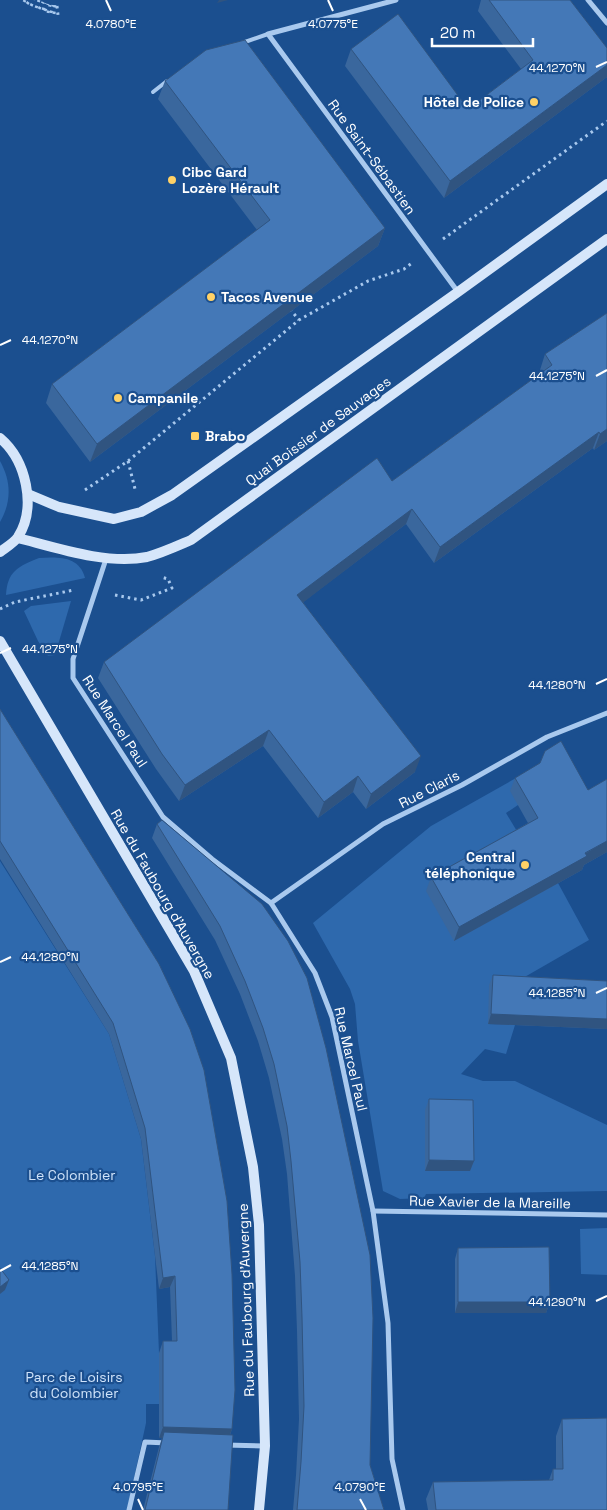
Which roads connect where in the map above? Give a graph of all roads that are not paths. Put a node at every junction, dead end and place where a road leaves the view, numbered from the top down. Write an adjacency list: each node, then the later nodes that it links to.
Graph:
1 (396, 0): 4 (street)
2 (588, 0): 3 (street)
3 (607, 23)
4 (268, 34): 5 (lane); 10 (street, Rue Saint-Sébastien)
5 (232, 46)
6 (175, 75): 7 (lane)
7 (153, 92)
8 (605, 190): 10 (main road)
9 (607, 239): 15 (main road, Quai Boissier de Sauvages)
10 (458, 292): 12 (main road)
11 (0, 438): 12 (main road)
12 (28, 494): 13 (main road)
13 (18, 538): 14 (main road); 15 (main road, Quai Boissier de Sauvages)
14 (0, 552)
15 (106, 559): 18 (street, Rue Marcel Paul)
16 (0, 640): 23 (main road, Rue du Faubourg d'Auvergne)
17 (607, 713): 18 (street, Rue Claris)
18 (271, 903): 19 (street, Rue Marcel Paul)
19 (373, 1211): 20 (street, Rue Xavier de la Mareille); 26 (street, Rue Marcel Paul)
20 (607, 1215)
21 (175, 1443): 24 (street)
22 (215, 1445): 23 (street)
23 (265, 1446): 25 (main road, Rue du Faubourg d'Auvergne)
24 (129, 1510)
25 (259, 1510)
26 (403, 1510)

